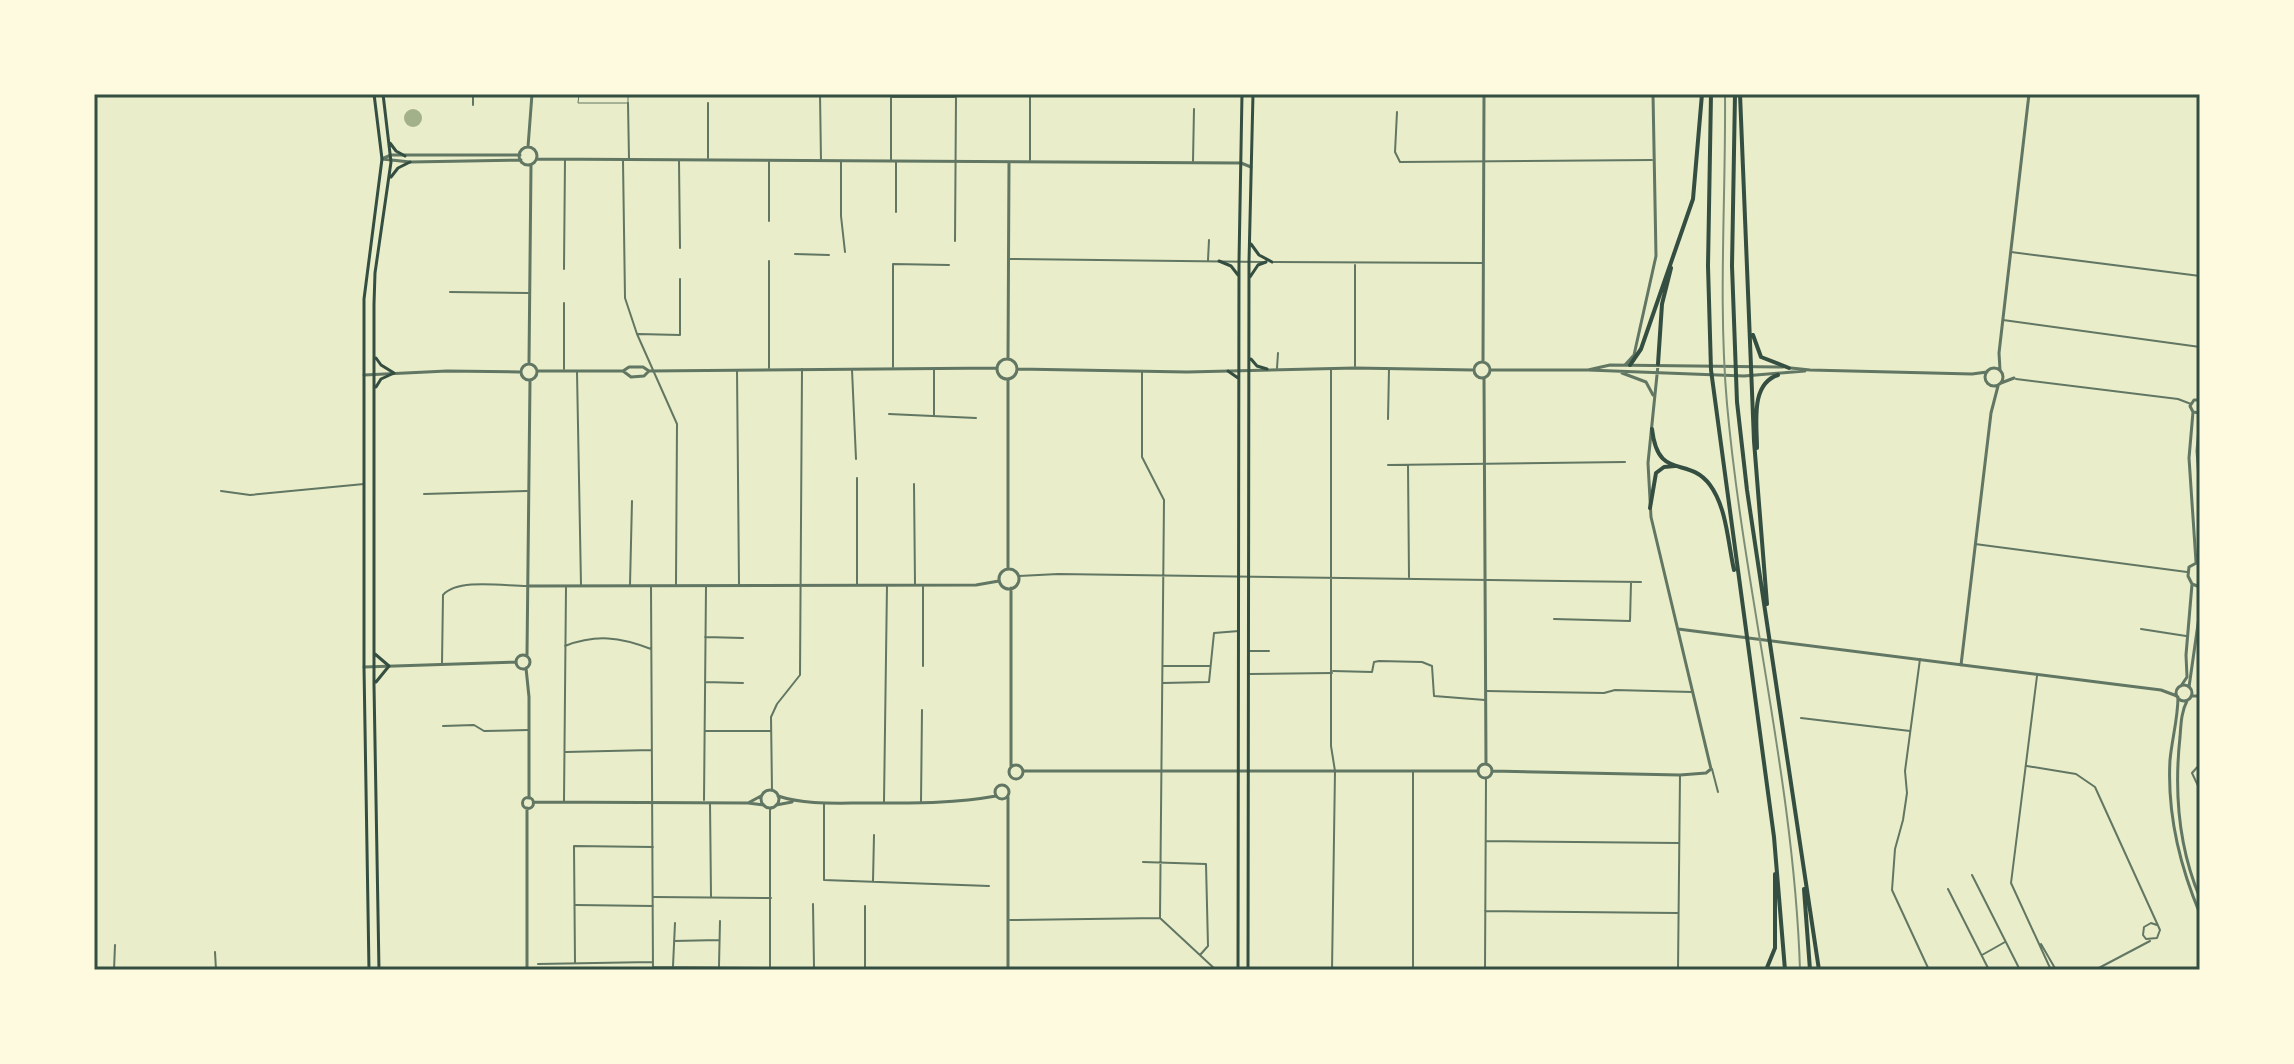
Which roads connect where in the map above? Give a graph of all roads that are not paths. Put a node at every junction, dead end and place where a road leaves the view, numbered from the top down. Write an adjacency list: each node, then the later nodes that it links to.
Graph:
1 (374, 94): 29 (main road)
2 (383, 94): 24 (main road)
3 (473, 94): 21 (street)
4 (532, 94): 25 (street)
5 (579, 94): 19 (lane)
6 (628, 94): 19 (lane)
7 (770, 94): 8 (street)
8 (820, 94): 41 (street)
9 (1030, 94): 44 (street)
10 (1242, 94): 46 (main road)
11 (1253, 94): 49 (main road)
12 (1484, 94): 47 (street)
13 (1653, 94): 35 (street)
14 (1702, 94): 53 (highway)
15 (1711, 94): 202 (highway)
16 (1737, 94): 82 (highway); 210 (highway)
17 (2029, 94): 59 (street)
18 (891, 96): 37 (street); 38 (street)
19 (628, 103): 32 (street)
20 (708, 103): 34 (street)
21 (473, 105)
22 (1194, 109): 45 (street)
23 (1397, 112): 47 (street)
24 (390, 142): 26 (main road); 27 (main road)
25 (528, 147): 28 (street); 30 (street)
26 (391, 155): 27 (street); 29 (street); 39 (main road)
27 (405, 156): 28 (street)
28 (520, 158): 40 (street); 48 (street)
29 (382, 159): 39 (street); 131 (main road)
30 (537, 159): 31 (street); 48 (street)
31 (565, 159): 32 (street); 73 (street)
32 (626, 160): 33 (street); 83 (street)
33 (679, 160): 34 (street); 57 (street)
34 (708, 160): 36 (street)
35 (1653, 160): 47 (street); 93 (street)
36 (769, 161): 41 (street); 52 (street)
37 (894, 161): 38 (street); 42 (street); 51 (street)
38 (955, 161): 43 (street); 55 (street)
39 (391, 162): 40 (street); 50 (main road)
40 (410, 162): 50 (main road)
41 (821, 162): 42 (street)
42 (841, 162): 58 (street)
43 (1009, 162): 44 (street); 62 (street)
44 (1030, 162): 45 (street)
45 (1193, 162): 46 (street)
46 (1241, 163): 49 (street); 66 (main road)
47 (1484, 163): 71 (street)
48 (531, 165): 79 (street)
49 (1251, 167): 56 (main road)
50 (389, 181): 88 (main road)
51 (896, 212)
52 (769, 221)
53 (1681, 239): 92 (highway); 93 (highway)
54 (1209, 240): 64 (street)
55 (955, 241)
56 (1249, 241): 67 (main road); 69 (main road)
57 (680, 248)
58 (845, 252)
59 (2011, 252): 74 (street); 81 (street)
60 (795, 254): 61 (street)
61 (829, 255)
62 (1008, 259): 64 (street); 89 (street)
63 (769, 261): 102 (street)
64 (1208, 261): 65 (street)
65 (1219, 261): 66 (street); 76 (main road)
66 (1239, 262): 67 (street); 76 (main road)
67 (1249, 262): 68 (street); 77 (main road)
68 (1266, 262): 69 (street); 77 (main road)
69 (1272, 262): 70 (street)
70 (1355, 263): 71 (street); 98 (street)
71 (1484, 263): 90 (street)
72 (949, 265): 95 (street)
73 (564, 269)
74 (2200, 276)
75 (680, 279): 83 (street)
76 (1240, 280): 122 (main road)
77 (1249, 280): 85 (main road)
78 (450, 292): 79 (street)
79 (530, 293): 91 (street)
80 (564, 303): 110 (street)
81 (2002, 320): 84 (street); 87 (street)
82 (1750, 325): 94 (highway); 99 (highway)
83 (637, 334): 119 (street)
84 (2200, 347)
85 (1249, 353): 107 (main road); 112 (main road)
86 (1278, 353): 108 (street)
87 (1999, 353): 100 (street); 123 (street)
88 (374, 356): 127 (main road); 129 (main road)
89 (1008, 359): 96 (street); 106 (street)
90 (1483, 362): 113 (street); 114 (street)
91 (529, 363): 117 (street); 124 (street)
92 (1658, 364): 93 (street); 94 (street); 128 (street)
93 (1627, 365): 115 (street)
94 (1752, 366): 99 (street); 133 (highway)
95 (893, 368): 104 (street); 105 (street)
96 (997, 368): 105 (street); 137 (street)
97 (1331, 368): 98 (street); 108 (street); 178 (street)
98 (1355, 368): 109 (street)
99 (1789, 368): 116 (street)
100 (1992, 368): 123 (street); 126 (street)
101 (737, 369): 102 (street); 119 (street); 185 (street)
102 (769, 369): 103 (street)
103 (802, 369): 104 (street); 186 (street)
104 (852, 369): 154 (street)
105 (934, 369): 150 (street)
106 (1018, 369): 120 (street); 137 (street)
107 (1267, 369): 108 (street); 112 (street)
108 (1277, 369)
109 (1389, 369): 113 (street); 152 (street)
110 (564, 370): 111 (street); 117 (street)
111 (577, 370): 118 (street); 193 (street)
112 (1249, 370): 122 (street); 177 (main road)
113 (1473, 370): 134 (street)
114 (1490, 370): 115 (street); 134 (street)
115 (1588, 370): 125 (street)
116 (1810, 370): 130 (street); 132 (street)
117 (537, 371): 139 (street)
118 (623, 371): 119 (street); 119 (street)
119 (652, 371): 196 (street)
120 (1142, 371): 121 (street); 175 (street)
121 (1228, 371): 122 (street); 136 (main road)
122 (1239, 371): 136 (main road)
123 (2001, 371): 135 (street); 140 (street)
124 (520, 372): 127 (street); 139 (street)
125 (1619, 372): 128 (street); 144 (street)
126 (1987, 372): 130 (street); 138 (street)
127 (394, 373): 129 (street); 142 (main road)
128 (1657, 373): 133 (street); 144 (street)
129 (374, 374): 131 (street); 142 (main road)
130 (1972, 374): 138 (street)
131 (364, 375): 161 (main road)
132 (1778, 375): 133 (street); 163 (highway)
133 (1752, 376): 163 (highway)
134 (1484, 378): 156 (street)
135 (2014, 378): 140 (street); 146 (street)
136 (1239, 379): 176 (main road)
137 (1008, 380): 172 (street)
138 (1985, 380): 141 (street)
139 (530, 381): 165 (street)
140 (2000, 384): 141 (street); 143 (street)
141 (1991, 386): 143 (street)
142 (375, 393): 214 (main road)
143 (1994, 396): 170 (street)
144 (1654, 398): 153 (street)
145 (2200, 400): 146 (street)
146 (2191, 404): 147 (street)
147 (2193, 412): 149 (street); 171 (street)
148 (889, 414): 150 (street)
149 (2200, 415): 166 (street)
150 (934, 416): 151 (street)
151 (976, 418)
152 (1388, 419)
153 (1652, 429): 159 (highway); 169 (street)
154 (856, 459)
155 (1625, 462): 156 (street)
156 (1484, 464): 158 (street); 180 (street)
157 (1388, 465): 158 (street)
158 (1408, 465): 179 (street)
159 (1679, 467): 169 (highway); 202 (highway)
160 (857, 478): 187 (street)
161 (364, 484): 164 (street); 225 (main road)
162 (914, 484): 189 (street)
163 (1756, 486): 210 (highway)
164 (221, 491)
165 (529, 491): 167 (street); 191 (street)
166 (2200, 493)
167 (424, 494)
168 (632, 501): 194 (street)
169 (1650, 508): 203 (street)
170 (1975, 544): 173 (street); 219 (street)
171 (2198, 561): 173 (street)
172 (1008, 569): 174 (street); 181 (street)
173 (2188, 571): 184 (street)
174 (1019, 576): 175 (street); 199 (street)
175 (1163, 576): 176 (street); 223 (street)
176 (1239, 578): 177 (street); 205 (main road)
177 (1249, 578): 178 (street); 212 (main road)
178 (1331, 578): 179 (street); 227 (street)
179 (1409, 579): 180 (street)
180 (1485, 579): 182 (street); 237 (street)
181 (999, 581): 190 (street); 199 (street)
182 (1631, 582): 183 (street); 201 (street)
183 (1641, 582)
184 (2192, 584): 198 (street); 206 (street)
185 (739, 585): 186 (street); 197 (street)
186 (800, 585): 187 (street); 249 (street)
187 (857, 585): 188 (street)
188 (887, 585): 189 (street); 288 (street)
189 (915, 585): 190 (street)
190 (923, 585): 222 (street)
191 (528, 586): 192 (street); 215 (street); 218 (street)
192 (566, 586): 193 (street); 209 (street)
193 (581, 586): 194 (street)
194 (630, 586): 195 (street)
195 (651, 586): 196 (street); 211 (street)
196 (676, 586): 197 (street)
197 (706, 586): 207 (street)
198 (2200, 587)
199 (1011, 588): 255 (street)
200 (2200, 610): 235 (street)
201 (1554, 619)
202 (1744, 625): 298 (highway)
203 (1678, 629): 216 (street); 238 (street)
204 (2141, 629): 206 (street)
205 (1239, 631): 224 (street); 260 (main road)
206 (2187, 636): 234 (street)
207 (705, 637): 208 (street); 230 (street)
208 (743, 638)
209 (565, 646): 211 (street); 252 (street)
210 (1770, 646): 293 (highway)
211 (652, 650): 251 (street)
212 (1249, 651): 213 (street); 228 (main road)
213 (1269, 651)
214 (374, 653): 220 (main road); 221 (main road)
215 (527, 655): 217 (street); 226 (street)
216 (1920, 659): 219 (street); 250 (street)
217 (516, 662): 218 (street); 226 (street)
218 (442, 664): 221 (street)
219 (1961, 665): 229 (street)
220 (375, 666): 221 (street); 225 (street); 233 (main road)
221 (389, 666): 233 (main road)
222 (923, 666)
223 (1162, 666): 224 (street); 232 (street)
224 (1211, 666): 232 (street)
225 (364, 667): 348 (main road)
226 (526, 668): 247 (street)
227 (1332, 672): 228 (street); 242 (street); 262 (street)
228 (1249, 674): 261 (main road)
229 (2037, 675): 236 (street); 256 (street)
230 (705, 682): 231 (street); 248 (street)
231 (743, 683)
232 (1162, 683): 259 (street)
233 (374, 685): 349 (main road)
234 (2180, 687): 235 (street); 236 (street); 239 (street)
235 (2189, 687): 240 (street)
236 (2161, 690): 239 (street)
237 (1486, 691): 238 (street); 242 (street)
238 (1694, 692): 257 (street)
239 (2177, 696): 243 (street); 317 (street)
240 (2192, 696): 241 (street); 243 (street)
241 (2200, 696)
242 (1486, 700): 253 (street)
243 (2187, 701): 305 (street)
244 (922, 710): 289 (street)
245 (1801, 718): 250 (street)
246 (443, 726): 247 (street)
247 (530, 730): 279 (street)
248 (705, 731): 249 (street); 284 (street)
249 (771, 731): 271 (street)
250 (1910, 731): 361 (street)
251 (652, 750): 252 (street); 283 (street)
252 (564, 752): 282 (street)
253 (1486, 764): 264 (street); 265 (street)
254 (2200, 764): 273 (street)
255 (1011, 766): 258 (street); 266 (street)
256 (2025, 766): 314 (street); 325 (street)
257 (1711, 769): 267 (street); 274 (street)
258 (1023, 771): 259 (street); 269 (street)
259 (1160, 771): 260 (street); 300 (street)
260 (1239, 771): 261 (street); 352 (main road)
261 (1249, 771): 262 (street); 353 (main road)
262 (1335, 771): 263 (street); 355 (street)
263 (1413, 771): 264 (street); 344 (street)
264 (1478, 771): 268 (street)
265 (1493, 771): 267 (street); 268 (street)
266 (1008, 773): 269 (street); 270 (street)
267 (1680, 775): 296 (street)
268 (1486, 778): 295 (street)
269 (1016, 780): 272 (street)
270 (1001, 784): 272 (street); 277 (street)
271 (772, 790): 275 (street); 276 (street)
272 (1010, 790): 278 (street)
273 (2200, 790)
274 (1718, 792)
275 (761, 796): 286 (street); 290 (street)
276 (778, 796): 280 (street); 291 (street)
277 (996, 796): 278 (street); 289 (street)
278 (1008, 797): 319 (street)
279 (529, 798): 281 (street); 292 (street)
280 (796, 801): 287 (street); 291 (street)
281 (534, 802): 282 (street); 292 (street)
282 (564, 802): 283 (street)
283 (653, 803): 284 (street); 297 (street)
284 (704, 803): 285 (street)
285 (710, 803): 286 (street); 307 (street)
286 (748, 803): 290 (street)
287 (824, 803): 288 (street); 302 (street)
288 (884, 803): 289 (street)
289 (921, 803)
290 (764, 805): 291 (street)
291 (774, 806): 308 (street)
292 (527, 808): 350 (street)
293 (1798, 834): 359 (highway); 360 (highway)
294 (874, 835): 302 (street)
295 (1486, 841): 296 (street); 315 (street)
296 (1679, 843): 316 (street)
297 (653, 847): 306 (street); 311 (street)
298 (1775, 848): 357 (highway); 358 (highway)
299 (1143, 862): 300 (street)
300 (1159, 863): 318 (street); 334 (street)
301 (1972, 875): 329 (street)
302 (873, 881): 303 (street)
303 (989, 886)
304 (1948, 889): 333 (street)
305 (2198, 891): 309 (street)
306 (653, 897): 307 (street); 312 (street)
307 (711, 897): 308 (street)
308 (771, 898): 340 (street)
309 (2200, 898)
310 (813, 904): 341 (street)
311 (575, 905): 312 (street); 335 (street)
312 (653, 906): 337 (street)
313 (865, 906): 342 (street)
314 (2148, 907): 322 (street); 323 (street)
315 (1485, 911): 316 (street); 345 (street)
316 (1679, 913): 356 (street)
317 (2200, 914)
318 (1160, 918): 319 (street); 334 (street)
319 (1009, 920): 343 (street)
320 (720, 921): 326 (street)
321 (675, 923): 327 (street)
322 (2147, 924): 323 (street); 324 (street)
323 (2157, 925): 328 (street)
324 (2143, 935): 328 (street); 331 (street)
325 (2036, 937): 364 (street); 365 (street)
326 (720, 940): 327 (street); 339 (street)
327 (674, 941): 338 (street)
328 (2152, 941): 331 (street)
329 (2006, 942): 333 (street); 363 (street)
330 (115, 945): 346 (street)
331 (2136, 948): 366 (street)
332 (215, 952): 347 (street)
333 (1981, 955): 362 (street)
334 (1200, 956): 351 (street)
335 (575, 963): 336 (street); 337 (street)
336 (538, 964)
337 (653, 966): 338 (street)
338 (673, 967): 339 (street)
339 (719, 967): 340 (street)
340 (770, 968): 341 (street)
341 (814, 968): 342 (street)
342 (865, 969): 343 (street)
343 (1008, 969)
344 (1413, 969): 345 (street); 355 (street)
345 (1485, 969)
346 (114, 970)
347 (216, 970)
348 (369, 970)
349 (379, 970)
350 (527, 970)
351 (1216, 970)
352 (1238, 970)
353 (1248, 970)
354 (1285, 970): 355 (street)
355 (1332, 970)
356 (1678, 970)
357 (1766, 970)
358 (1785, 970)
359 (1810, 970)
360 (1819, 970)
361 (1929, 970)
362 (1989, 970)
363 (2020, 970)
364 (2051, 970)
365 (2056, 970)
366 (2095, 970)

